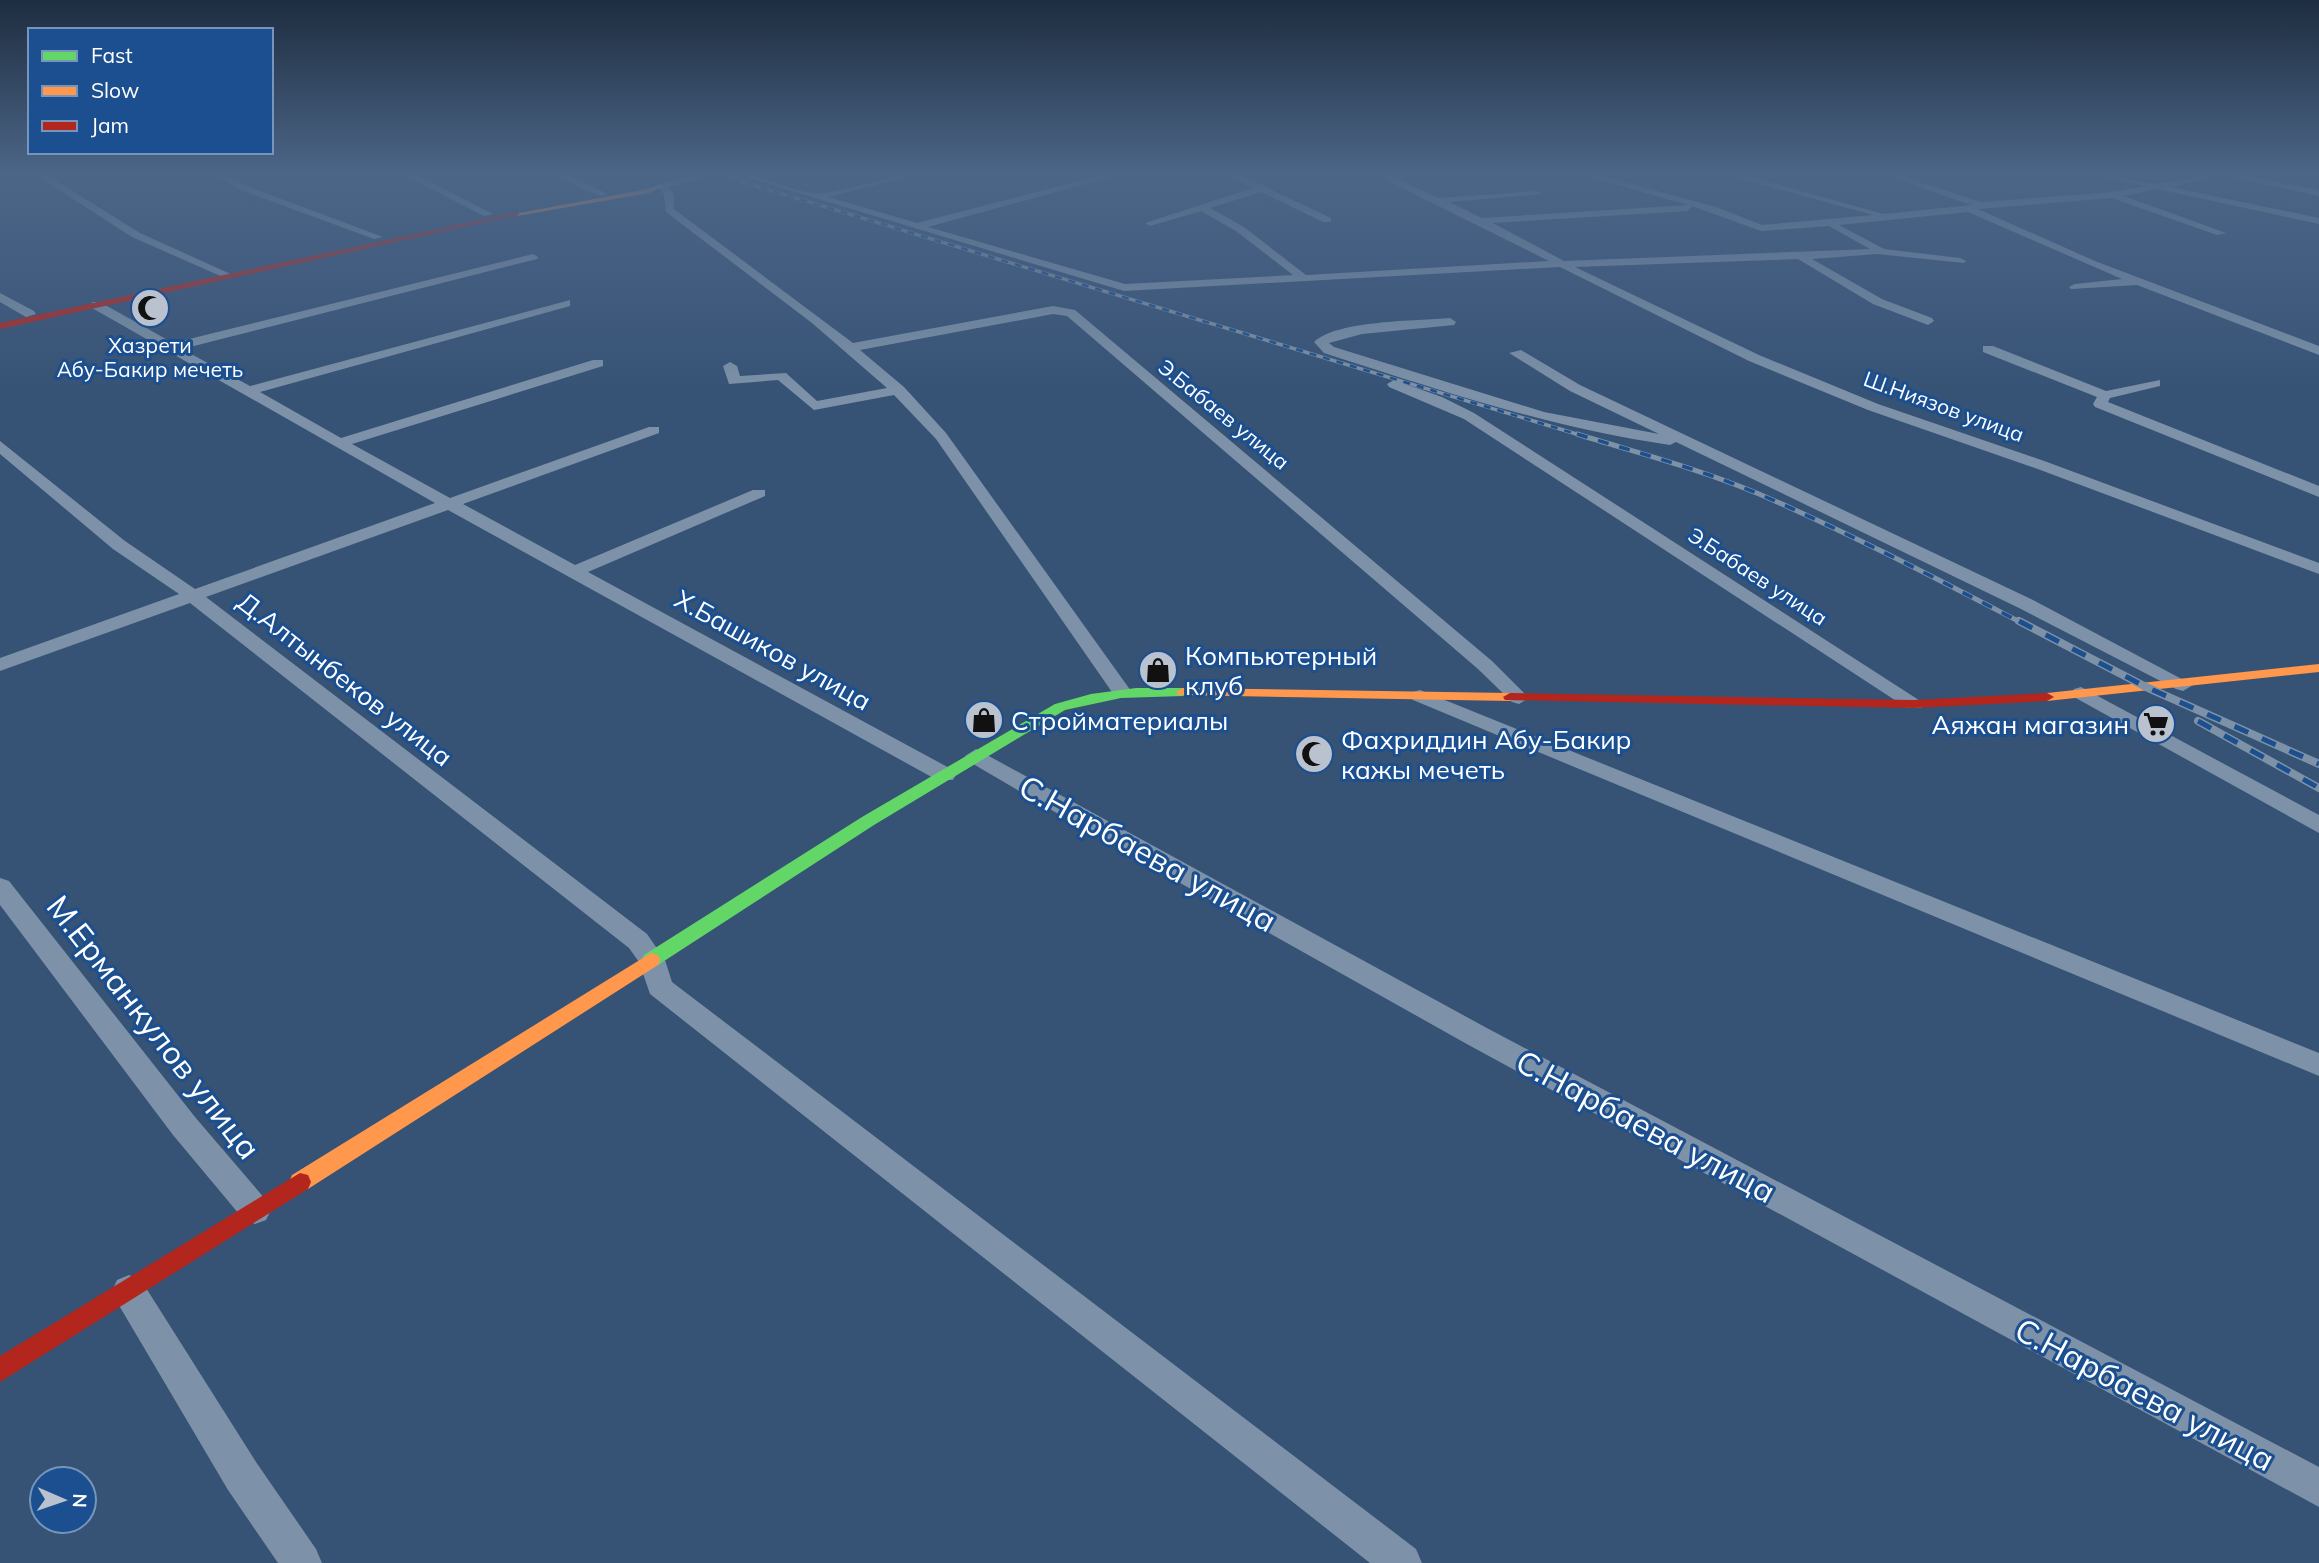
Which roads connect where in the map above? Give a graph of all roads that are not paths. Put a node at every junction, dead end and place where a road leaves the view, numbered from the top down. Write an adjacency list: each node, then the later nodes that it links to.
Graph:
1 (165, 248): 15 (street)
2 (332, 248): 15 (street)
3 (350, 248): 15 (street)
4 (717, 248): 28 (street)
5 (987, 248): 16 (street, Ш.Ниязов улица)
6 (1265, 248): 16 (street)
7 (1532, 248): 14 (street, Ш.Ниязов улица)
8 (1877, 248): 10 (street, Ш.Ниязов улица)
9 (2066, 248): 17 (street)
10 (1878, 251): 12 (street, Ш.Ниязов улица); 13 (street, Ш.Ниязов улица)
11 (533, 257): 27 (street)
12 (1802, 257): 14 (street, Ш.Ниязов улица); 24 (street)
13 (1960, 261)
14 (1562, 264): 16 (street, Ш.Ниязов улица); 46 (street, Ш.Ниязов улица)
15 (224, 274): 21 (street); 22 (street)
16 (1306, 279)
17 (2139, 281): 18 (street); 30 (street)
18 (2075, 288)
19 (0, 297): 22 (street)
20 (566, 303): 37 (street)
21 (96, 305): 26 (street); 27 (street, Х.Башиков улица)
22 (30, 314): 23 (street)
23 (0, 321)
24 (1928, 321)
25 (1450, 322): 40 (street)
26 (0, 326)
27 (173, 347): 37 (street, Х.Башиков улица)
28 (848, 348): 36 (street); 55 (street, Э.Бабаев улица)
29 (1988, 349): 38 (street)
30 (2319, 351)
31 (1516, 353): 40 (street)
32 (598, 363): 41 (street)
33 (730, 366): 36 (street)
34 (2155, 383): 38 (street)
35 (1394, 384): 56 (street, Э.Бабаев улица)
36 (899, 390): 52 (street)
37 (248, 391): 41 (street, Х.Башиков улица)
38 (2105, 395): 43 (street)
39 (654, 430): 45 (street)
40 (1687, 442): 51 (street)
41 (339, 443): 45 (street, Х.Башиков улица)
42 (0, 446): 48 (street, Д.Алтынбеков улица)
43 (2319, 492)
44 (759, 493): 47 (street)
45 (449, 504): 47 (street, Х.Башиков улица); 48 (street)
46 (2319, 569)
47 (576, 571): 58 (street, Х.Башиков улица)
48 (192, 595): 49 (street); 61 (street, Д.Алтынбеков улица)
49 (0, 665)
50 (2319, 668): 51 (street)
51 (2183, 685): 53 (street)
52 (1121, 691): 54 (street); 57 (street)
53 (2081, 693): 56 (street); 59 (street)
54 (1420, 696): 55 (street); 62 (street)
55 (1519, 698): 56 (street)
56 (1914, 704)
57 (976, 756): 58 (street); 66 (street, С.Нарбаева улица)
58 (945, 775): 61 (street)
59 (2319, 825)
60 (0, 887): 63 (street, М.Ерманкулов улица)
61 (652, 960): 63 (street); 68 (street)
62 (2319, 1065)
63 (255, 1210): 64 (street)
64 (129, 1292): 65 (street); 67 (street)
65 (0, 1370)
66 (2319, 1488)
67 (302, 1563)
68 (1402, 1563)

